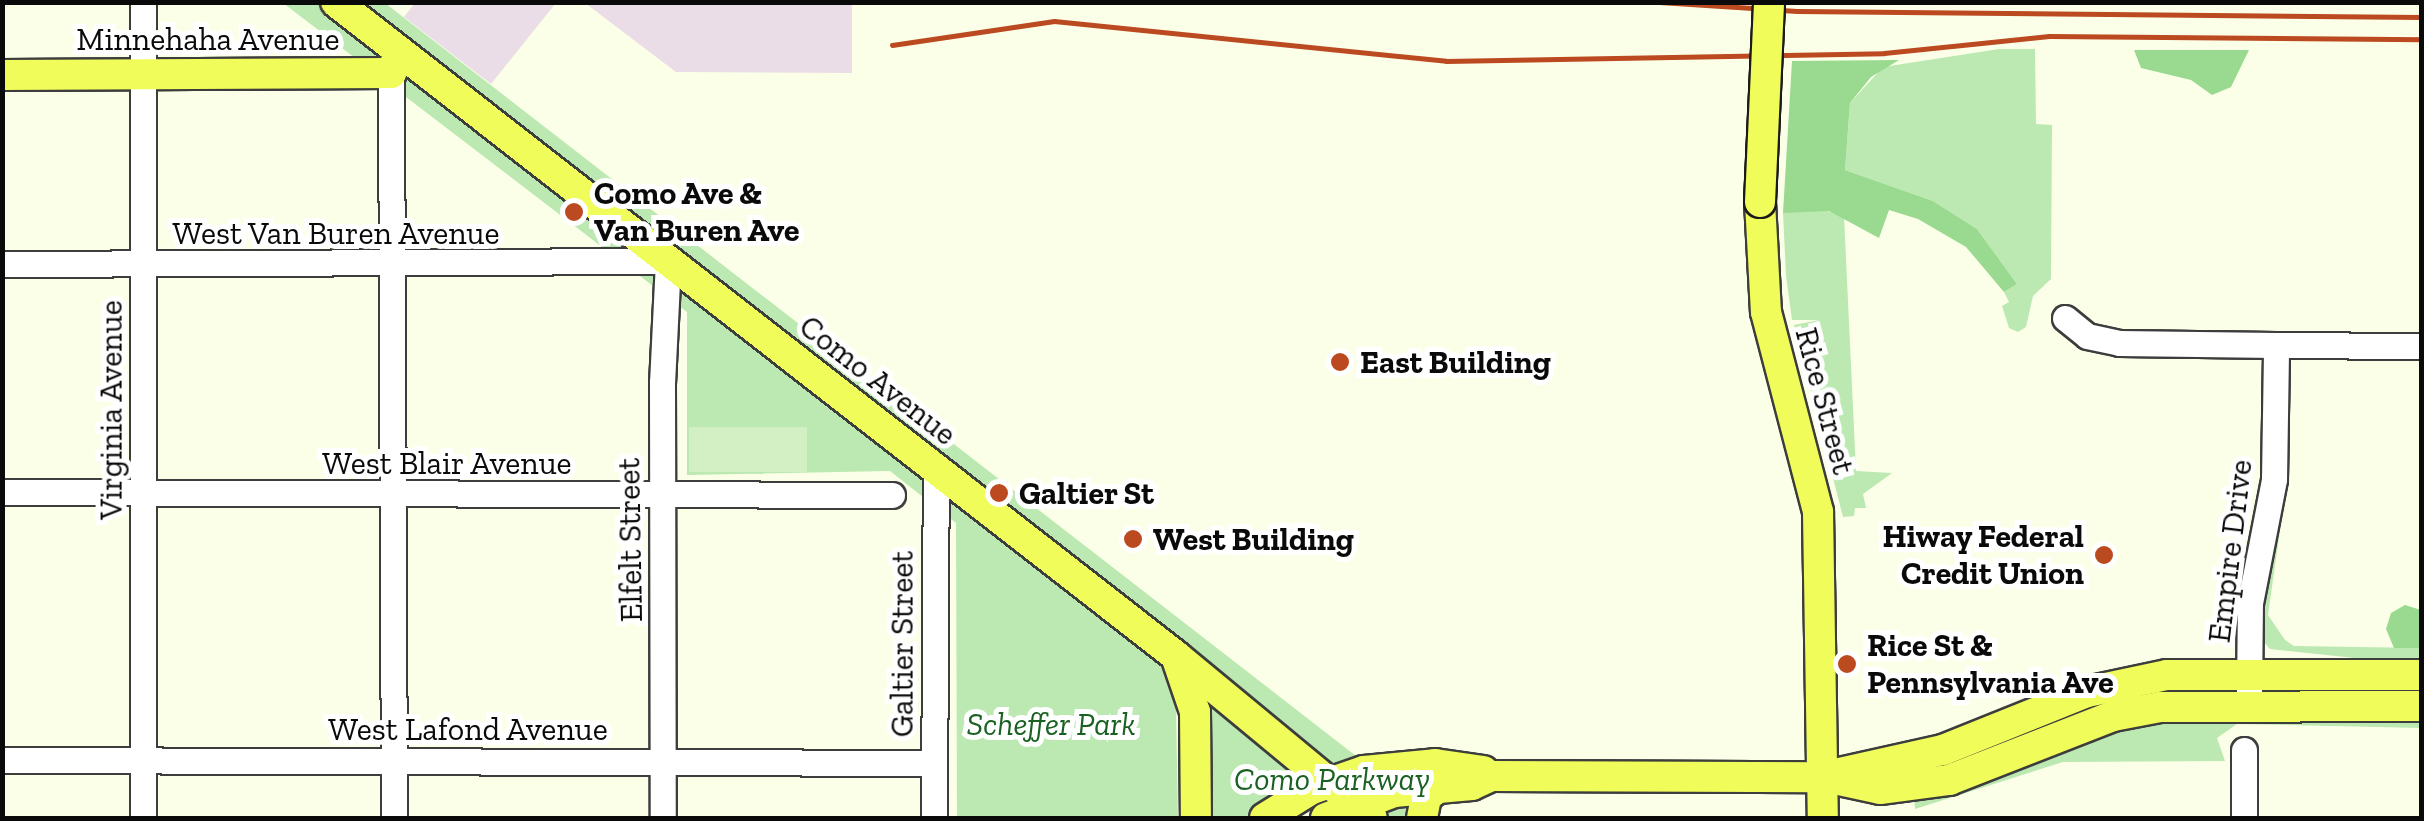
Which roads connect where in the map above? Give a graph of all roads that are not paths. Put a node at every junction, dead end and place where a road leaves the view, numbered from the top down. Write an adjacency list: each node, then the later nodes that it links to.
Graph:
1 (143, 2): 5 (street, Virginia Avenue)
2 (336, 2): 4 (main road, Como Avenue)
3 (1769, 2): 32 (main road, Rice Street, bridge)
4 (396, 63): 5 (main road, Minnehaha Avenue); 7 (main road, Como Avenue); 10 (street)
5 (142, 74): 6 (main road, Minnehaha Avenue); 9 (street, Virginia Avenue)
6 (2, 75)
7 (668, 261): 10 (street, West Van Buren Avenue); 14 (main road, Como Avenue); 19 (street, Elfelt Street)
8 (2, 264): 9 (street, West Van Buren Avenue)
9 (143, 265): 10 (street, West Van Buren Avenue); 16 (street, Virginia Avenue)
10 (394, 266): 17 (street)
11 (2065, 318): 12 (street)
12 (2276, 345): 13 (street); 21 (street, Empire Drive)
13 (2422, 346)
14 (936, 470): 20 (main road, Como Avenue); 30 (street, Galtier Street)
15 (2, 492): 16 (street, West Blair Avenue)
16 (143, 493): 17 (street, West Blair Avenue); 27 (street, Virginia Avenue)
17 (394, 495): 19 (street, West Blair Avenue); 28 (street)
18 (892, 495): 19 (street, West Blair Avenue)
19 (661, 496): 29 (street, Elfelt Street)
20 (1176, 656): 33 (main road, Como Avenue); 40 (main road)
21 (2249, 674): 22 (main road); 23 (street, Empire Drive); 32 (main road)
22 (2422, 675)
23 (2249, 705): 24 (main road); 32 (main road)
24 (2422, 706)
25 (2244, 750): 45 (street)
26 (2, 760): 27 (street, West Lafond Avenue)
27 (143, 761): 28 (street, West Lafond Avenue); 36 (street, Virginia Avenue)
28 (394, 762): 29 (street, West Lafond Avenue); 37 (street)
29 (662, 762): 30 (street, West Lafond Avenue); 38 (street, Elfelt Street)
30 (934, 764): 39 (street, Galtier Street)
31 (1491, 776): 32 (main road); 33 (main road); 34 (main road)
32 (1822, 776): 44 (main road, Rice Street)
33 (1325, 784): 35 (main road, Como Avenue); 41 (main road)
34 (1440, 786): 35 (main road); 43 (main road)
35 (1363, 812): 42 (main road)
36 (143, 818)
37 (394, 818)
38 (662, 818)
39 (934, 818)
40 (1196, 818)
41 (1265, 818)
42 (1326, 818)
43 (1422, 818)
44 (1823, 818)
45 (2244, 818)

